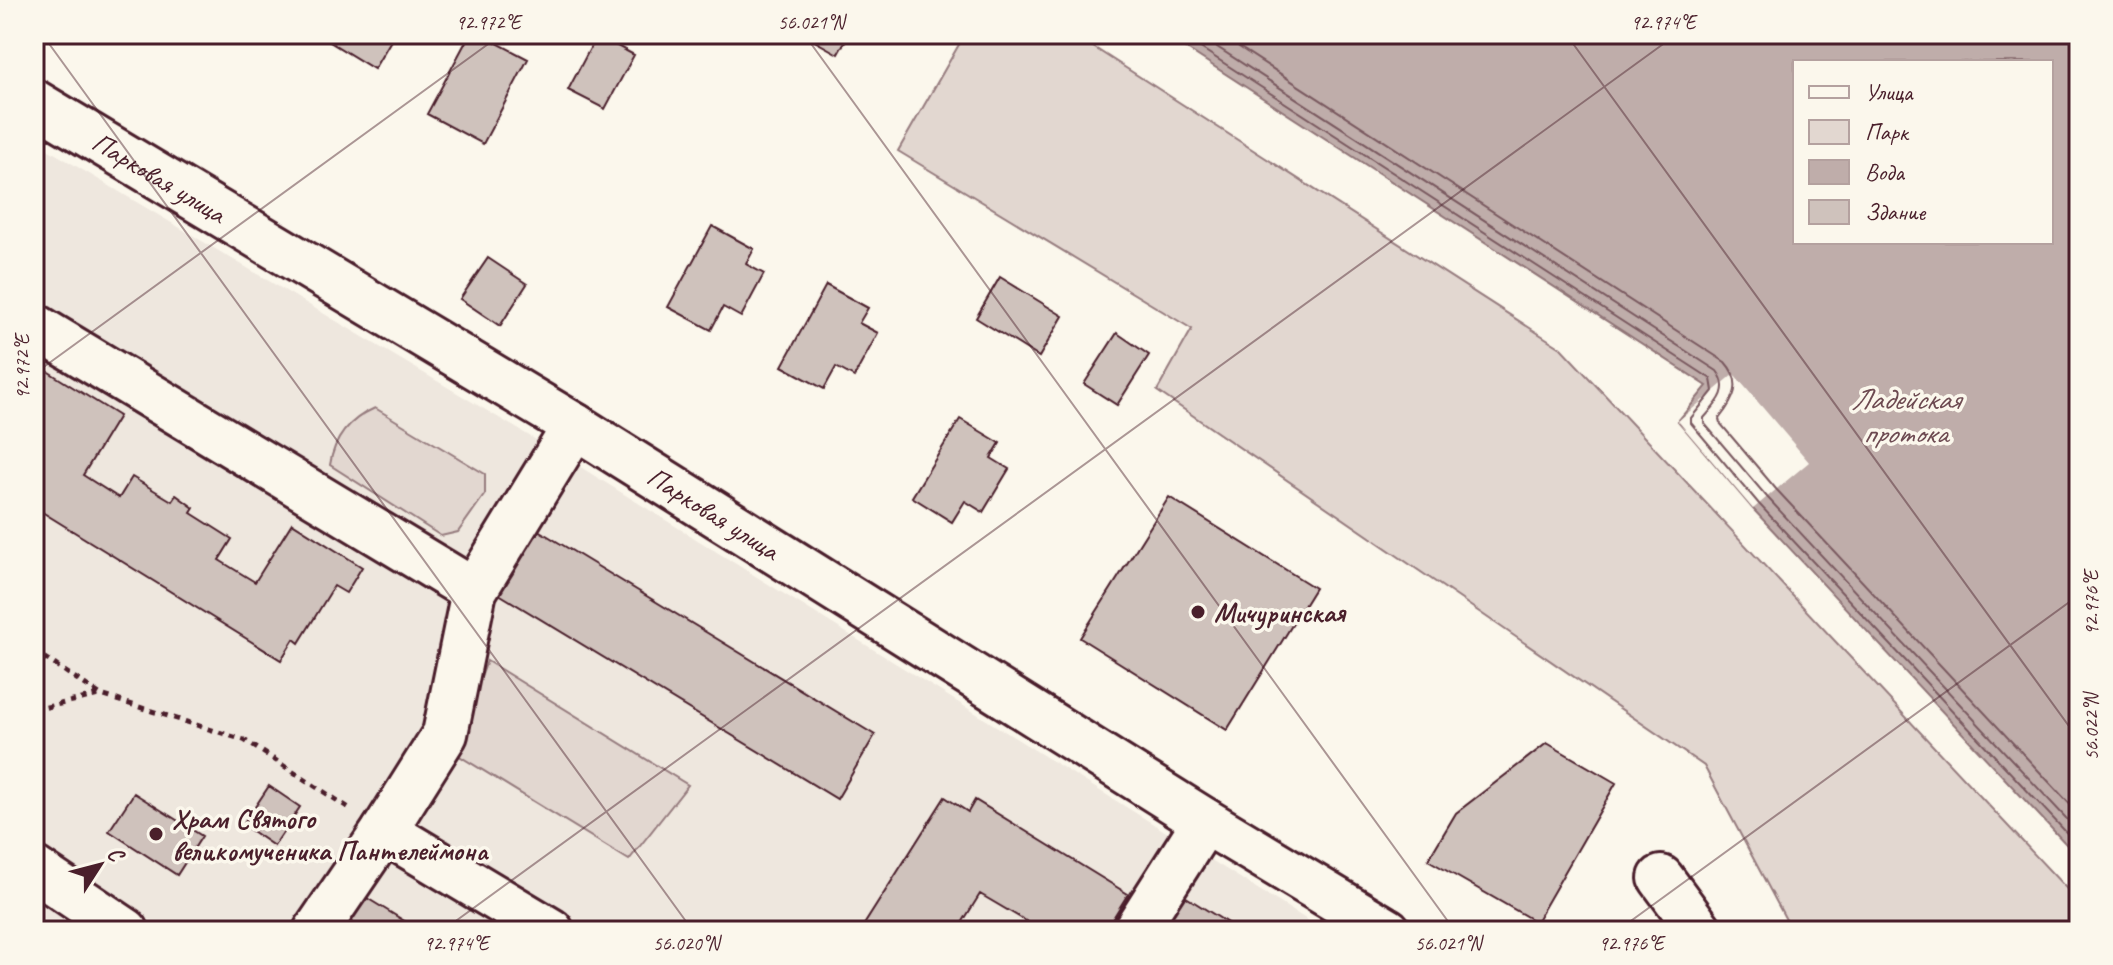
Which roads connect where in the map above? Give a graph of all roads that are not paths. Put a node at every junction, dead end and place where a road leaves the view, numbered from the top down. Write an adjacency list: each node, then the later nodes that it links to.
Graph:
1 (34, 102): 3 (street, Парковая улица)
2 (38, 328): 4 (street)
3 (575, 426): 4 (street); 5 (street, Парковая улица)
4 (474, 591): 6 (street)
5 (1205, 821): 12 (street); 13 (street, Парковая улица)
6 (384, 831): 10 (street); 11 (street)
7 (34, 869): 9 (street)
8 (1661, 878): 14 (street)
9 (126, 931)
10 (316, 931)
11 (551, 931)
12 (1135, 931)
13 (1388, 931)
14 (1700, 931)

